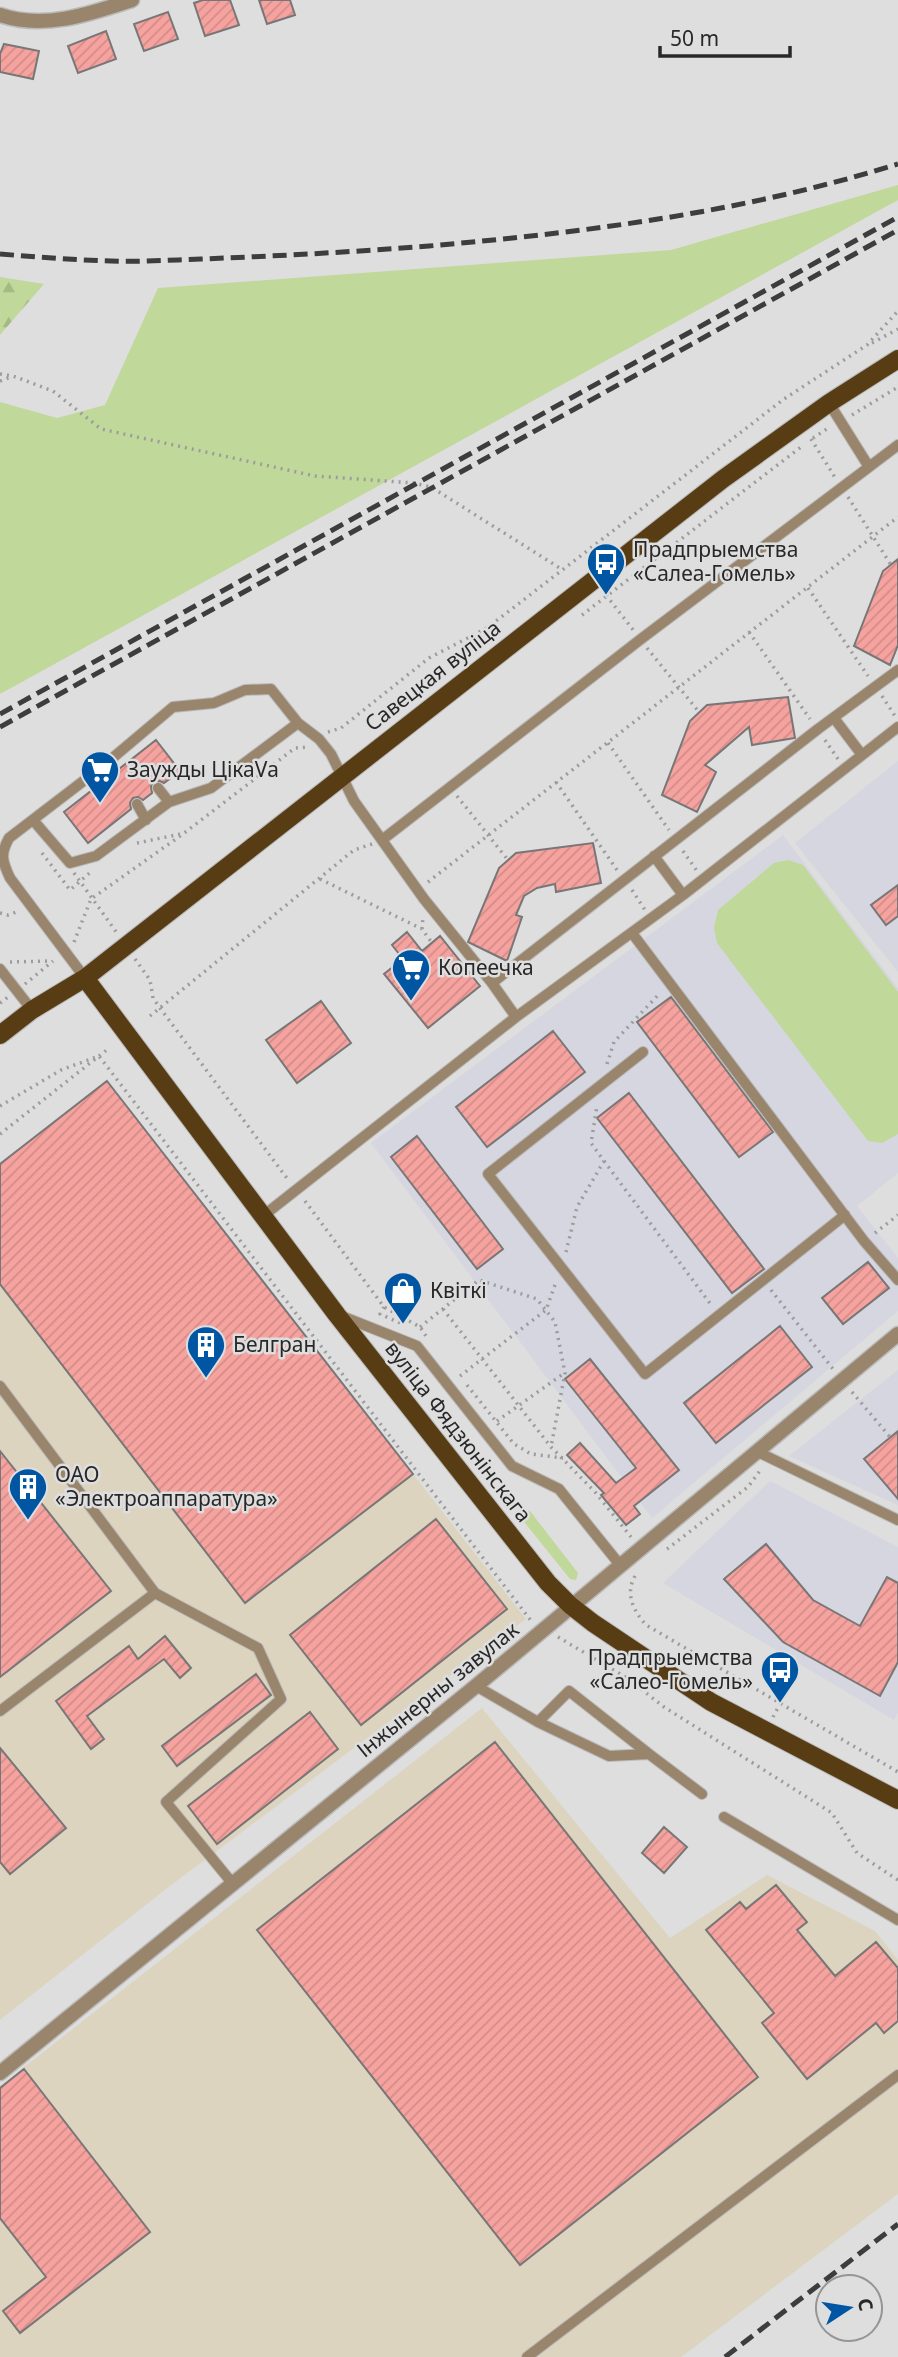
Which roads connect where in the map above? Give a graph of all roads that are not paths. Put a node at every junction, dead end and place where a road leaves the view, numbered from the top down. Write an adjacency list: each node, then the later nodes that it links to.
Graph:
1 (132, 0): 2 (street)
2 (0, 15)
3 (898, 359): 4 (main road, Савецкая вуліца)
4 (830, 403): 6 (lane); 14 (main road, Савецкая вуліца)
5 (898, 445): 6 (lane)
6 (869, 467): 20 (lane)
7 (898, 670): 8 (lane)
8 (834, 718): 12 (lane); 21 (lane)
9 (299, 723): 11 (lane); 14 (lane); 16 (lane)
10 (898, 727): 12 (lane)
11 (127, 746): 13 (lane); 18 (lane)
12 (862, 755): 22 (lane)
13 (134, 757)
14 (341, 776): 20 (lane); 25 (main road, Савецкая вуліца)
15 (158, 788): 16 (lane)
16 (169, 802): 19 (lane)
17 (137, 804): 19 (lane)
18 (33, 820): 19 (lane); 25 (lane)
19 (146, 820)
20 (382, 841): 26 (lane)
21 (654, 856): 22 (lane); 26 (lane)
22 (683, 895): 23 (lane)
23 (632, 933): 28 (lane); 31 (lane)
24 (3, 966): 27 (lane)
25 (85, 978): 27 (main road, Савецкая вуліца); 32 (main road, вуліца Фядзюнінскага)
26 (492, 983): 28 (lane)
27 (33, 1010): 29 (main road, Савецкая вуліца)
28 (516, 1017): 32 (lane)
29 (0, 1035)
30 (643, 1052): 31 (lane)
31 (845, 1215): 33 (lane)
32 (263, 1216): 34 (main road, вуліца Фядзюнінскага)
33 (898, 1280)
34 (337, 1315): 39 (lane); 41 (main road, вуліца Фядзюнінскага)
35 (898, 1335): 37 (street, Інжынерны завулак)
36 (0, 1386): 40 (lane)
37 (758, 1452): 38 (lane); 39 (street, Інжынерны завулак)
38 (898, 1520)
39 (620, 1564): 41 (street, Інжынерны завулак)
40 (155, 1593): 43 (lane); 49 (lane)
41 (570, 1605): 42 (street, Інжынерны завулак); 47 (main road, вуліца Фядзюнінскага)
42 (476, 1686): 44 (lane); 49 (street, Інжынерны завулак)
43 (0, 1711)
44 (538, 1722): 45 (lane); 45 (lane)
45 (649, 1754): 46 (lane)
46 (702, 1794)
47 (898, 1800)
48 (724, 1817): 50 (lane)
49 (233, 1884): 51 (street, Інжынерны завулак)
50 (898, 1920)
51 (0, 2073)
52 (898, 2075): 53 (lane)
53 (527, 2357)

